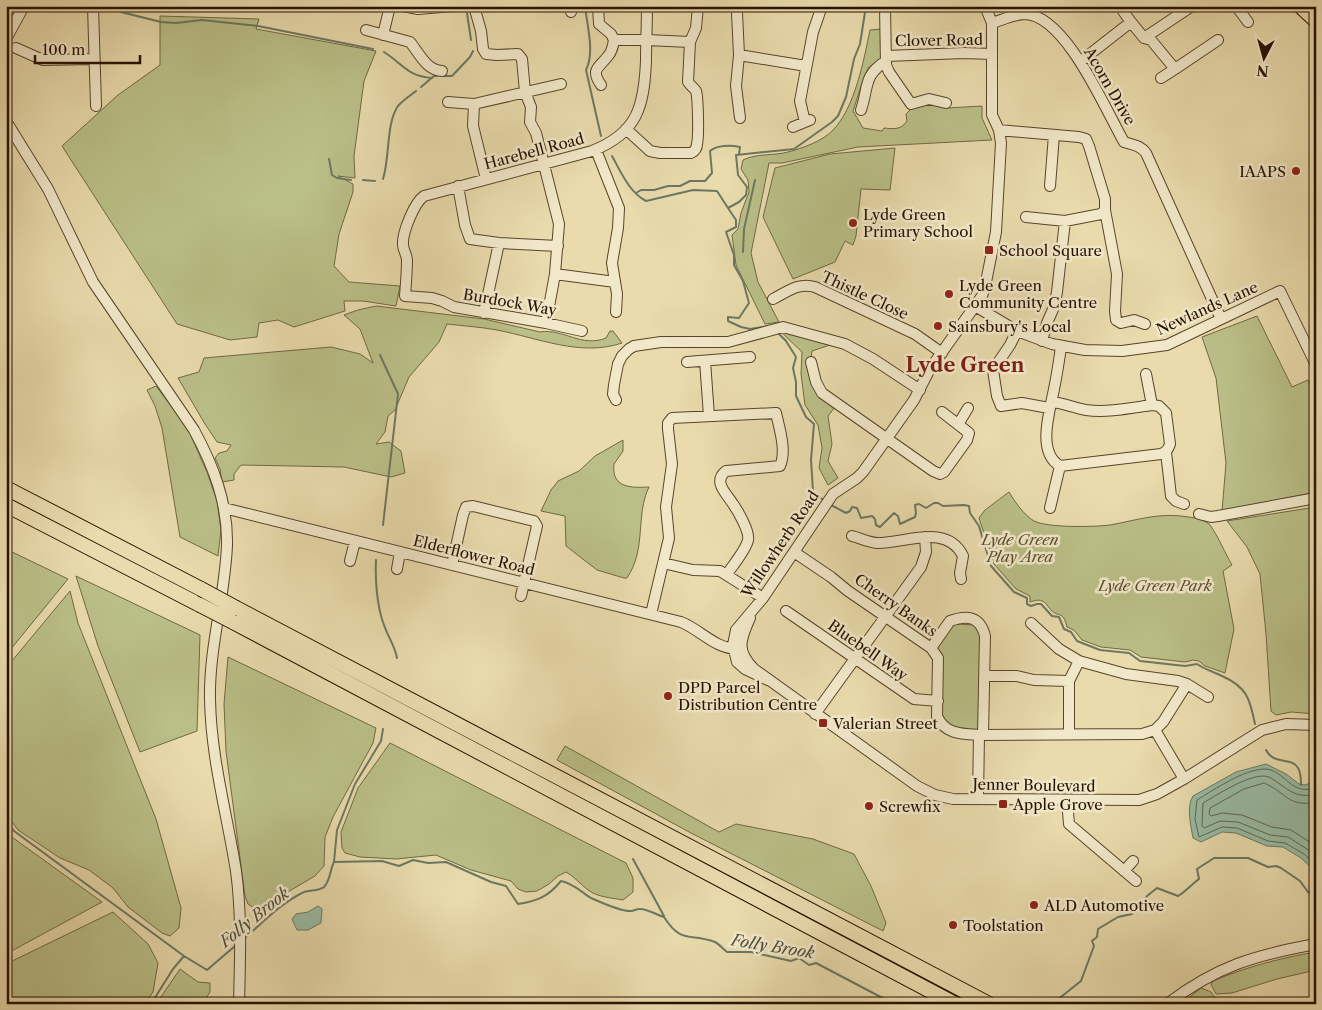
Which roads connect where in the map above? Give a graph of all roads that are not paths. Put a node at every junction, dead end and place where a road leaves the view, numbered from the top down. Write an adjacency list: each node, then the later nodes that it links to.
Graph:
1 (24, 6): 25 (street)
2 (93, 6): 34 (street)
3 (390, 6): 23 (street)
4 (403, 6): 5 (street)
5 (454, 6)
6 (474, 6): 42 (street)
7 (598, 6): 26 (street)
8 (647, 6): 27 (street, Harebell Road)
9 (698, 6): 29 (street)
10 (822, 6): 36 (street)
11 (885, 6): 33 (street)
12 (985, 6): 21 (street, Willowherb Road)
13 (1123, 6): 19 (street)
14 (1192, 6): 24 (street)
15 (1236, 6): 20 (street)
16 (1300, 6): 18 (highway)
17 (737, 13): 32 (street)
18 (1316, 21)
19 (1131, 22): 24 (street); 35 (street)
20 (1248, 22)
21 (992, 23): 31 (street, Willowherb Road); 35 (street, Acorn Drive)
22 (366, 30): 23 (street)
23 (383, 35): 38 (street)
24 (1144, 38): 37 (street)
25 (6, 40)
26 (614, 40): 27 (street); 41 (street)
27 (646, 40): 29 (street); 51 (street, Harebell Road)
28 (1218, 40): 37 (street)
29 (690, 42): 51 (street)
30 (16, 48): 34 (street)
31 (992, 54): 33 (street, Clover Road); 52 (street, Willowherb Road)
32 (739, 55): 36 (street); 48 (street)
33 (886, 58): 44 (street); 47 (street)
34 (94, 59): 46 (street)
35 (1080, 61): 71 (street, Acorn Drive)
36 (806, 66): 50 (street)
37 (1175, 69): 39 (street)
38 (442, 71)
39 (1161, 78)
40 (561, 84): 42 (street)
41 (601, 85)
42 (525, 92): 45 (street); 55 (street)
43 (448, 102): 45 (street)
44 (946, 103)
45 (474, 104): 56 (street)
46 (96, 106)
47 (861, 110)
48 (740, 118)
49 (6, 121): 100 (street)
50 (793, 126)
51 (626, 129): 54 (street, Harebell Road)
52 (999, 130): 53 (street); 68 (street, Willowherb Road)
53 (1054, 135): 58 (street); 59 (street)
54 (596, 150): 55 (street, Harebell Road); 65 (street)
55 (544, 164): 56 (street, Harebell Road); 63 (street)
56 (486, 179): 57 (street, Harebell Road)
57 (458, 186): 62 (street); 66 (street, Harebell Road)
58 (1050, 186)
59 (1105, 210): 61 (street); 73 (street)
60 (1026, 217): 61 (street)
61 (1064, 221): 76 (street)
62 (498, 243): 63 (street); 70 (street)
63 (558, 246): 64 (street)
64 (555, 274): 65 (street); 72 (street)
65 (616, 282): 69 (street)
66 (405, 296): 70 (street, Burdock Way)
67 (773, 299): 78 (street, Thistle Close)
68 (975, 306): 74 (street, Newlands Lane); 78 (street, Willowherb Road)
69 (616, 312)
70 (484, 313): 72 (street, Burdock Way)
71 (1221, 320): 77 (street, Newlands Lane); 83 (street, Newlands Lane)
72 (546, 323): 75 (street, Burdock Way)
73 (1145, 324)
74 (1017, 331): 76 (street, Newlands Lane); 87 (street)
75 (582, 332)
76 (1042, 341): 77 (street, Newlands Lane)
77 (1061, 347): 87 (street)
78 (942, 353): 85 (street, Willowherb Road)
79 (750, 357): 80 (street)
80 (705, 361): 81 (street); 91 (street)
81 (687, 362)
82 (810, 362): 93 (street)
83 (1316, 366)
84 (1146, 374): 88 (street)
85 (920, 390): 86 (street); 93 (street, Willowherb Road)
86 (616, 400)
87 (1051, 405): 88 (street); 95 (street)
88 (1152, 405): 94 (street)
89 (968, 408): 92 (street)
90 (942, 412): 92 (street)
91 (709, 416): 109 (street); 112 (street)
92 (958, 424): 93 (street)
93 (887, 438): 107 (street, Willowherb Road)
94 (1166, 452): 95 (street); 98 (street)
95 (1060, 466): 101 (street)
96 (6, 488): 144 (highway, bridge)
97 (1316, 498): 102 (street)
98 (1184, 504)
99 (6, 505): 143 (highway, bridge)
100 (224, 508): 105 (street, Elderflower Road); 142 (street)
101 (1050, 508)
102 (1199, 514)
103 (852, 536): 104 (street)
104 (925, 536): 113 (street); 119 (street)
105 (355, 541): 106 (street, Elderflower Road); 108 (street)
106 (400, 552): 110 (street, Elderflower Road); 111 (street)
107 (794, 552): 116 (street, Willowherb Road); 119 (street, Cherry Banks)
108 (350, 561)
109 (664, 563): 112 (street); 118 (street)
110 (452, 565): 114 (street, Elderflower Road); 114 (street)
111 (397, 569)
112 (727, 574): 116 (street)
113 (962, 579)
114 (524, 582): 115 (street); 118 (street, Elderflower Road)
115 (522, 596)
116 (763, 598): 121 (street, Willowherb Road)
117 (786, 611): 123 (street, Bluebell Way)
118 (651, 614): 121 (street, Elderflower Road)
119 (885, 616): 122 (street, Cherry Banks); 123 (street)
120 (1031, 623): 124 (street)
121 (737, 644): 130 (street, Jenner Boulevard)
122 (931, 648): 125 (street); 129 (street, Cherry Banks)
123 (854, 659): 129 (street, Bluebell Way); 130 (street)
124 (1079, 661): 126 (street); 127 (street)
125 (985, 676): 126 (street); 134 (street)
126 (1069, 681): 133 (street)
127 (1187, 684): 128 (street); 132 (street)
128 (1208, 697)
129 (938, 701): 134 (street, Cherry Banks)
130 (815, 714): 136 (street, Jenner Boulevard)
131 (1316, 724): 135 (street, Jenner Boulevard)
132 (1155, 730): 133 (street, Cherry Banks); 135 (street)
133 (1069, 734): 134 (street, Cherry Banks)
134 (981, 735): 136 (street)
135 (1184, 779): 137 (street, Jenner Boulevard)
136 (978, 799): 137 (street, Jenner Boulevard)
137 (1067, 800): 139 (street)
138 (1133, 861): 139 (street)
139 (1124, 871): 140 (street)
140 (1136, 881)
141 (1316, 944): 145 (street)
142 (239, 1004)
143 (955, 1004)
144 (989, 1004)
145 (1167, 1004)

